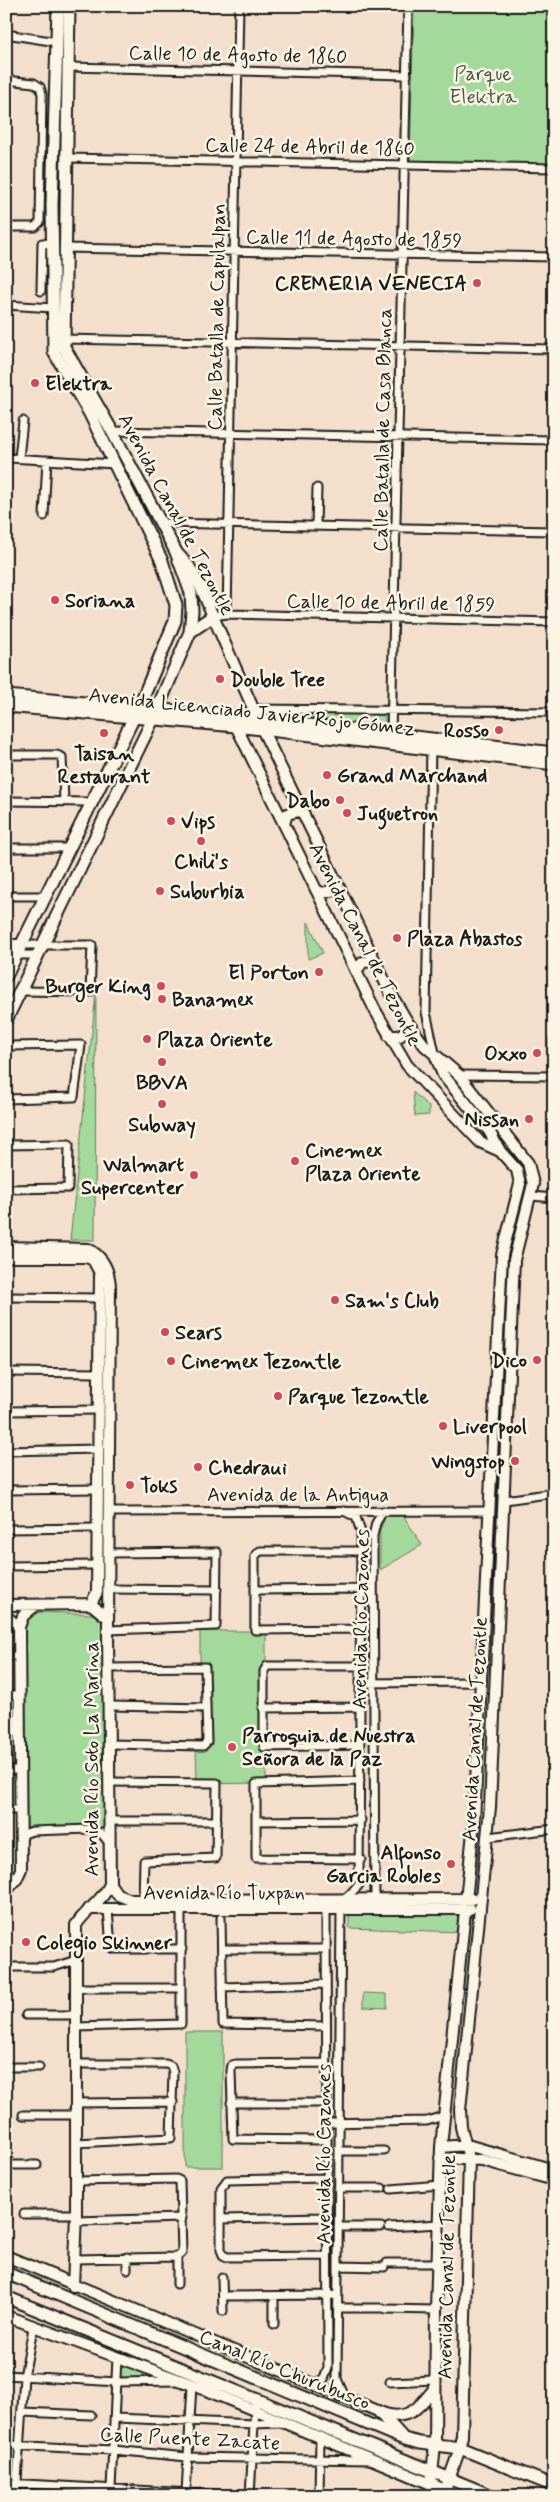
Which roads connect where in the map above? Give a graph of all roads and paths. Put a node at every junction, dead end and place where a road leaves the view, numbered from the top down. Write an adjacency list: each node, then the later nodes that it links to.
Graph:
1 (58, 6): 6 (main road)
2 (69, 6): 7 (main road, Avenida Canal de Tezontle)
3 (239, 6): 8 (street, Calle Batalla de Capulalpan)
4 (408, 6): 9 (street, Calle Batalla de Casa Blanca)
5 (6, 34): 6 (street)
6 (57, 42): 13 (main road)
7 (68, 67): 8 (street, Calle 10 de Agosto de 1860); 11 (main road, Avenida Canal de Tezontle)
8 (237, 70): 9 (street, Calle 10 de Agosto de 1860); 12 (street, Calle Batalla de Capulalpan)
9 (407, 75): 14 (street, Calle Batalla de Casa Blanca)
10 (6, 80): 13 (street)
11 (66, 158): 12 (street, Calle 24 de Abril de 1860); 18 (main road, Avenida Canal de Tezontle)
12 (235, 161): 14 (street, Calle 24 de Abril de 1860); 19 (street, Calle Batalla de Capulalpan)
13 (47, 162): 16 (street); 17 (main road)
14 (404, 165): 15 (street, Calle 24 de Abril de 1860); 20 (street, Calle Batalla de Casa Blanca)
15 (554, 168)
16 (6, 227)
17 (52, 244): 22 (street); 24 (main road)
18 (64, 248): 19 (street, Calle 11 de Agosto de 1859); 25 (main road, Avenida Canal de Tezontle)
19 (233, 251): 20 (street, Calle 11 de Agosto de 1859); 26 (street, Calle Batalla de Capulalpan)
20 (402, 255): 21 (street, Calle 11 de Agosto de 1859); 27 (street, Calle Batalla de Casa Blanca)
21 (554, 258)
22 (41, 291)
23 (6, 305): 24 (street)
24 (53, 308): 37 (main road)
25 (63, 338): 26 (street); 30 (main road, Avenida Canal de Tezontle)
26 (231, 342): 27 (street); 31 (street, Calle Batalla de Capulalpan)
27 (401, 346): 28 (street); 32 (street, Calle Batalla de Casa Blanca)
28 (554, 349)
29 (23, 421): 35 (street)
30 (112, 431): 31 (street); 40 (main road, Avenida Canal de Tezontle)
31 (230, 434): 32 (street); 41 (street, Calle Batalla de Capulalpan)
32 (398, 436): 33 (street); 43 (street, Calle Batalla de Casa Blanca)
33 (554, 440)
34 (9, 458): 35 (street)
35 (19, 458): 36 (street)
36 (47, 460): 37 (street); 39 (street)
37 (115, 464): 54 (main road)
38 (317, 488): 42 (street)
39 (44, 516)
40 (161, 523): 41 (street); 45 (main road, Avenida Canal de Tezontle)
41 (229, 524): 42 (street); 46 (street, Calle Batalla de Capulalpan)
42 (316, 526): 43 (street)
43 (396, 528): 44 (street); 48 (street, Calle Batalla de Casa Blanca)
44 (554, 531)
45 (176, 552): 47 (main road, Avenida Canal de Tezontle); 50 (main road)
46 (227, 614): 47 (street); 48 (street, Calle 10 de Abril de 1859)
47 (212, 616): 50 (main road); 57 (main road, Avenida Canal de Tezontle)
48 (395, 619): 49 (street, Calle 10 de Abril de 1859); 53 (street, Calle Batalla de Casa Blanca)
49 (554, 622)
50 (190, 632): 56 (main road)
51 (6, 696): 54 (main road, Avenida Licenciado Javier Rojo Gómez)
52 (6, 706): 54 (main road, Avenida Licenciado Javier Rojo Gómez)
53 (392, 709): 55 (street); 57 (street); 59 (street, Calle Batalla de Casa Blanca)
54 (137, 712): 56 (main road, Avenida Licenciado Javier Rojo Gómez); 66 (main road)
55 (554, 712)
56 (156, 714): 57 (main road, Avenida Licenciado Javier Rojo Gómez); 58 (main road, Avenida Licenciado Javier Rojo Gómez); 76 (main road)
57 (258, 719): 58 (main road, Avenida Licenciado Javier Rojo Gómez); 59 (main road, Avenida Licenciado Javier Rojo Gómez); 60 (main road, Avenida Licenciado Javier Rojo Gómez); 67 (main road, Avenida Canal de Tezontle)
58 (236, 726): 68 (main road, Avenida Canal de Tezontle)
59 (390, 735): 60 (main road, Avenida Licenciado Javier Rojo Gómez)
60 (431, 744): 61 (main road, Avenida Licenciado Javier Rojo Gómez); 63 (main road, Avenida Licenciado Javier Rojo Gómez); 87 (street)
61 (554, 753)
62 (6, 755): 65 (street)
63 (554, 764)
64 (6, 801): 65 (street)
65 (64, 801): 66 (street)
66 (92, 802): 70 (main road)
67 (304, 814): 68 (main road); 71 (main road, Avenida Canal de Tezontle)
68 (284, 824): 72 (main road, Avenida Canal de Tezontle)
69 (6, 848): 70 (street)
70 (70, 848): 74 (main road)
71 (335, 880): 72 (main road); 78 (main road, Avenida Canal de Tezontle)
72 (316, 890): 79 (main road, Avenida Canal de Tezontle)
73 (6, 896): 74 (street)
74 (46, 896): 77 (main road)
75 (6, 945): 77 (main road)
76 (42, 949): 77 (street); 77 (street); 81 (main road); 81 (street)
77 (14, 952): 80 (main road)
78 (375, 961): 79 (main road); 83 (main road, Avenida Canal de Tezontle)
79 (356, 971): 84 (main road, Avenida Canal de Tezontle)
80 (6, 976)
81 (21, 992): 82 (main road)
82 (6, 1020)
83 (408, 1023): 84 (main road); 87 (main road, Avenida Canal de Tezontle)
84 (389, 1036): 93 (main road, Avenida Canal de Tezontle)
85 (554, 1039): 90 (street)
86 (6, 1046): 91 (street)
87 (436, 1056): 88 (main road, Avenida Canal de Tezontle); 89 (main road, Avenida Canal de Tezontle)
88 (443, 1075): 89 (street); 93 (main road, Avenida Canal de Tezontle)
89 (458, 1075): 90 (street); 95 (main road, Avenida Canal de Tezontle)
90 (553, 1076)
91 (6, 1099)
92 (6, 1145): 94 (street)
93 (500, 1151): 115 (main road, Avenida Canal de Tezontle)
94 (6, 1189)
95 (531, 1196): 96 (street); 111 (main road, Avenida Canal de Tezontle)
96 (554, 1198)
97 (6, 1247): 99 (main road)
98 (6, 1257): 99 (main road)
99 (105, 1280): 101 (main road); 114 (main road, Avenida Río Soto La Marina)
100 (6, 1297): 101 (street)
101 (100, 1298): 103 (main road)
102 (6, 1372): 103 (street)
103 (98, 1373): 104 (main road)
104 (98, 1410): 105 (street); 106 (main road)
105 (6, 1411)
106 (98, 1449): 107 (street); 108 (main road)
107 (6, 1451)
108 (98, 1489): 109 (street); 116 (main road)
109 (6, 1490)
110 (554, 1493): 111 (street)
111 (505, 1500): 162 (main road, Avenida Canal de Tezontle)
112 (344, 1511): 113 (street, Avenida de la Antigua); 114 (street, Avenida de la Antigua); 118 (street, Avenida Río Cazones)
113 (383, 1511): 115 (street, Avenida de la Antigua); 140 (street, Avenida Río Cazones)
114 (108, 1512): 119 (main road, Avenida Río Soto La Marina)
115 (488, 1512): 138 (main road, Avenida Canal de Tezontle)
116 (98, 1528): 117 (street); 121 (main road)
117 (6, 1529)
118 (361, 1551): 123 (street, Avenida Río Cazones); 125 (street)
119 (108, 1553): 122 (main road, Avenida Río Soto La Marina); 124 (street)
120 (6, 1566): 121 (street)
121 (98, 1566): 126 (main road)
122 (108, 1589): 124 (street); 130 (main road, Avenida Río Soto La Marina)
123 (360, 1589): 125 (street); 132 (street, Avenida Río Cazones)
124 (217, 1590): 133 (street)
125 (255, 1590): 132 (street)
126 (91, 1604): 128 (main road); 130 (main road)
127 (6, 1605): 128 (main road)
128 (36, 1605): 131 (main road)
129 (6, 1616): 131 (main road)
130 (108, 1618): 133 (main road, Avenida Río Soto La Marina)
131 (19, 1627): 135 (main road)
132 (360, 1629): 136 (street, Avenida Río Cazones)
133 (108, 1630): 137 (main road, Avenida Río Soto La Marina)
134 (6, 1656): 135 (street)
135 (20, 1656): 142 (main road)
136 (360, 1666): 139 (street, Avenida Río Cazones); 146 (street)
137 (108, 1668): 143 (main road, Avenida Río Soto La Marina); 145 (street)
138 (480, 1682): 140 (street); 167 (main road, Avenida Canal de Tezontle)
139 (360, 1683): 140 (street); 144 (street, Avenida Río Cazones)
140 (374, 1683): 172 (street, Avenida Río Cazones)
141 (6, 1695): 142 (street)
142 (20, 1695): 148 (main road)
143 (109, 1706): 145 (street); 149 (main road, Avenida Río Soto La Marina)
144 (360, 1707): 146 (street); 150 (street, Avenida Río Cazones)
145 (206, 1708): 149 (street)
146 (264, 1708): 150 (street)
147 (6, 1731): 148 (street)
148 (20, 1731): 152 (main road)
149 (110, 1744): 153 (main road, Avenida Río Soto La Marina)
150 (360, 1745): 154 (street, Avenida Río Cazones)
151 (6, 1770): 152 (street)
152 (21, 1770): 156 (main road)
153 (110, 1782): 157 (street); 159 (main road, Avenida Río Soto La Marina)
154 (360, 1782): 158 (street, Avenida Río Cazones); 160 (street)
155 (6, 1810): 156 (street)
156 (21, 1810): 163 (main road)
157 (217, 1820): 159 (street); 169 (street)
158 (361, 1820): 160 (street); 165 (street, Avenida Río Cazones)
159 (110, 1821): 164 (main road, Avenida Río Soto La Marina)
160 (256, 1821): 165 (street)
161 (554, 1829): 162 (street)
162 (488, 1838): 170 (main road, Avenida Canal de Tezontle)
163 (21, 1844): 164 (street); 168 (main road)
164 (112, 1846): 166 (main road, Avenida Río Soto La Marina)
165 (361, 1859): 174 (street, Avenida Río Cazones)
166 (110, 1884): 169 (main road, Avenida Río Tuxpan); 175 (main road, Avenida Río Soto La Marina)
167 (467, 1886): 170 (main road); 173 (main road, Avenida Canal de Tezontle)
168 (8, 1888)
169 (143, 1900): 171 (main road, Avenida Río Tuxpan)
170 (480, 1900): 173 (main road, Avenida Río Tuxpan); 210 (main road, Avenida Canal de Tezontle)
171 (291, 1904): 174 (main road, Avenida Río Tuxpan); 177 (main road, Avenida Río Tuxpan); 178 (main road, Avenida Río Tuxpan)
172 (375, 1904): 173 (main road, Avenida Río Tuxpan); 174 (main road, Avenida Río Tuxpan)
173 (465, 1904): 203 (main road, Avenida Canal de Tezontle)
174 (342, 1905): 177 (main road, Avenida Río Tuxpan); 205 (street, Avenida Río Cazones)
175 (89, 1909): 176 (main road, Avenida Río Tuxpan); 183 (main road, Avenida Río Soto La Marina)
176 (108, 1909): 178 (main road, Avenida Río Tuxpan); 180 (street)
177 (326, 1909): 182 (street, Avenida Río Cazones)
178 (181, 1910): 180 (street)
179 (221, 1918): 181 (street)
180 (182, 1949): 188 (street)
181 (222, 1949): 182 (street); 186 (street)
182 (326, 1949): 185 (street, Avenida Río Cazones)
183 (76, 1960): 184 (street); 187 (main road, Avenida Río Soto La Marina)
184 (6, 1967)
185 (326, 1984): 186 (street); 191 (street, Avenida Río Cazones)
186 (222, 1987): 191 (street)
187 (75, 1988): 188 (street); 190 (main road, Avenida Río Soto La Marina)
188 (181, 1988): 192 (street)
189 (26, 2015): 190 (street)
190 (75, 2015): 192 (main road, Avenida Río Soto La Marina)
191 (326, 2026): 193 (street, Avenida Río Cazones)
192 (76, 2027): 194 (main road, Avenida Río Soto La Marina)
193 (326, 2063): 198 (street, Avenida Río Cazones); 200 (street)
194 (76, 2064): 197 (street); 199 (main road, Avenida Río Soto La Marina)
195 (6, 2067): 196 (street)
196 (39, 2067)
197 (173, 2102): 199 (street); 209 (street)
198 (326, 2102): 200 (street); 206 (street, Avenida Río Cazones)
199 (76, 2103): 202 (main road, Avenida Río Soto La Marina)
200 (231, 2103): 208 (street)
201 (23, 2115): 202 (street)
202 (76, 2115): 209 (main road, Avenida Río Soto La Marina)
203 (443, 2116): 204 (street); 207 (main road, Avenida Canal de Tezontle)
204 (427, 2121): 205 (street); 207 (street)
205 (339, 2123): 206 (street); 211 (street, Avenida Río Cazones)
206 (326, 2124): 208 (street, Avenida Río Cazones)
207 (442, 2132): 213 (main road, Avenida Canal de Tezontle)
208 (326, 2140): 218 (street, Avenida Río Cazones)
209 (76, 2143): 220 (main road, Avenida Río Soto La Marina)
210 (467, 2145): 213 (main road); 214 (main road, Avenida Canal de Tezontle); 217 (main road)
211 (339, 2151): 212 (street); 222 (street, Avenida Río Cazones)
212 (384, 2151)
213 (441, 2153): 214 (main road); 221 (main road, Avenida Canal de Tezontle)
214 (469, 2159): 219 (main road); 279 (main road, Avenida Canal de Tezontle)
215 (37, 2164): 216 (street)
216 (6, 2165)
217 (554, 2170)
218 (326, 2178): 227 (street, Avenida Río Cazones); 229 (street)
219 (554, 2180)
220 (76, 2181): 226 (main road, Avenida Río Soto La Marina); 228 (street)
221 (440, 2185): 224 (street); 230 (main road, Avenida Canal de Tezontle)
222 (339, 2188): 223 (street); 231 (street, Avenida Río Cazones)
223 (382, 2188)
224 (391, 2189)
225 (24, 2214): 226 (street)
226 (76, 2217): 228 (street); 236 (main road, Avenida Río Soto La Marina)
227 (326, 2217): 229 (street); 233 (street, Avenida Río Cazones)
228 (182, 2218): 235 (street)
229 (222, 2219): 233 (street)
230 (439, 2224): 231 (street); 237 (main road, Avenida Canal de Tezontle)
231 (338, 2227): 238 (street, Avenida Río Cazones)
232 (6, 2256): 243 (main road, Canal Río Churubusco)
233 (326, 2256): 244 (street, Avenida Río Cazones)
234 (127, 2257): 235 (street); 236 (street); 239 (street)
235 (178, 2257): 242 (street)
236 (76, 2259): 243 (main road, Avenida Río Soto La Marina)
237 (438, 2263): 238 (street); 250 (main road, Avenida Canal de Tezontle)
238 (338, 2266): 245 (street, Avenida Río Cazones)
239 (127, 2269)
240 (6, 2273): 275 (main road, Canal Río Churubusco)
241 (222, 2277): 246 (street)
242 (177, 2284)
243 (73, 2286): 261 (main road, Canal Río Churubusco)
244 (327, 2295): 245 (street); 248 (street); 261 (street, Avenida Río Cazones)
245 (338, 2295): 249 (street, Avenida Río Cazones)
246 (223, 2296): 248 (street); 251 (street)
247 (6, 2297): 262 (main road, Canal Río Churubusco)
248 (274, 2297): 253 (street)
249 (338, 2308): 250 (street); 265 (street, Avenida Río Cazones)
250 (436, 2310): 263 (main road, Avenida Canal de Tezontle)
251 (223, 2311)
252 (6, 2316): 254 (main road, Canal Río Churubusco)
253 (274, 2324)
254 (33, 2328): 255 (main road, Canal Río Churubusco); 257 (street)
255 (118, 2357): 258 (street); 260 (main road, Canal Río Churubusco)
256 (6, 2375): 257 (street)
257 (24, 2377): 258 (street); 267 (street)
258 (117, 2382): 260 (street); 270 (street)
259 (390, 2382): 263 (street)
260 (192, 2384): 262 (main road); 266 (main road, Canal Río Churubusco); 271 (street)
261 (312, 2384): 265 (main road, Canal Río Churubusco)
262 (224, 2385): 264 (main road, Canal Río Churubusco)
263 (434, 2385): 268 (main road); 276 (main road, Avenida Canal de Tezontle)
264 (256, 2398): 266 (street); 285 (main road, Canal Río Churubusco)
265 (346, 2398): 268 (main road, Canal Río Churubusco)
266 (255, 2411): 272 (main road, Canal Río Churubusco); 273 (street)
267 (22, 2412): 269 (street); 278 (street)
268 (380, 2412): 275 (main road)
269 (91, 2415)
270 (116, 2418): 271 (street); 280 (street)
271 (190, 2422): 273 (street); 281 (street)
272 (282, 2423): 273 (street); 274 (main road, Canal Río Churubusco)
273 (254, 2424): 282 (street)
274 (320, 2438): 283 (street); 284 (main road, Canal Río Churubusco)
275 (404, 2439): 276 (main road, Canal Río Churubusco)
276 (435, 2444): 279 (main road, Canal Río Churubusco); 285 (main road, Avenida Canal de Tezontle)
277 (6, 2445): 278 (street, Calle Puente Zacate)
278 (19, 2446): 280 (street, Calle Puente Zacate); 287 (street)
279 (460, 2448): 289 (main road, Canal Río Churubusco); 290 (main road, Avenida Canal de Tezontle)
280 (114, 2450): 281 (street, Calle Puente Zacate); 291 (street)
281 (188, 2457): 282 (street, Calle Puente Zacate); 293 (street)
282 (252, 2459): 283 (street, Calle Puente Zacate); 295 (street)
283 (320, 2460): 284 (street, Calle Puente Zacate); 296 (street)
284 (372, 2460): 288 (main road, Canal Río Churubusco)
285 (432, 2470): 288 (main road, Avenida Canal de Tezontle); 290 (main road, Canal Río Churubusco)
286 (6, 2482): 287 (street)
287 (17, 2483): 291 (street); 294 (street)
288 (431, 2483): 290 (main road, Canal Río Churubusco); 297 (main road, Avenida Canal de Tezontle)
289 (554, 2486)
290 (446, 2487): 298 (main road, Canal Río Churubusco); 299 (main road, Canal Río Churubusco)
291 (111, 2489): 292 (street)
292 (145, 2493): 293 (street)
293 (186, 2493): 295 (street)
294 (16, 2496)
295 (249, 2496)
296 (319, 2496)
297 (430, 2496)
298 (460, 2496)
299 (492, 2496)

